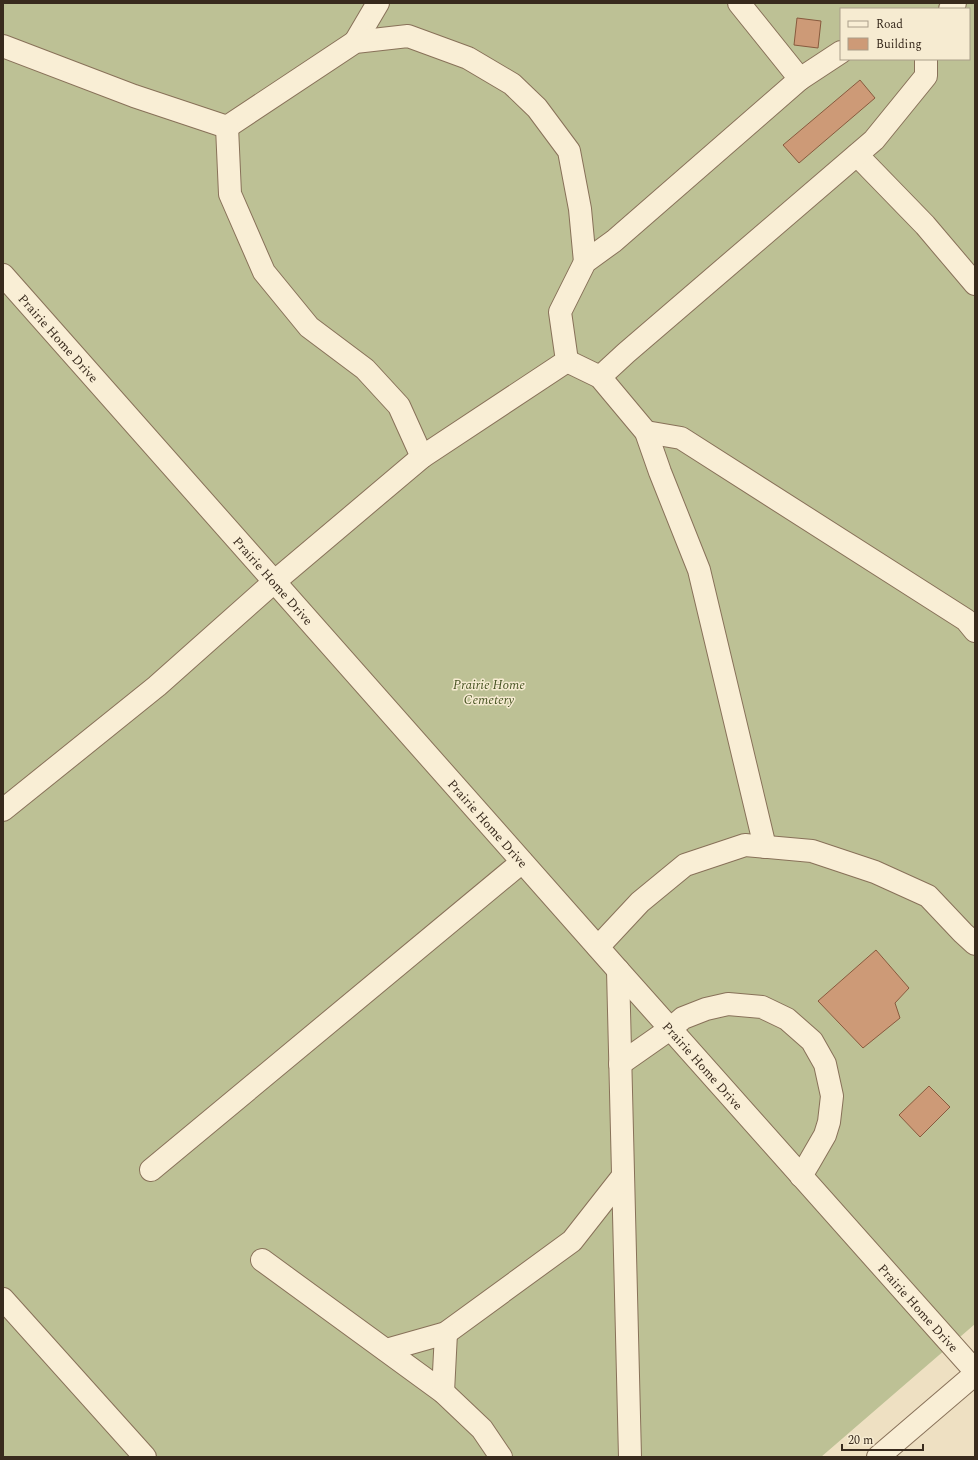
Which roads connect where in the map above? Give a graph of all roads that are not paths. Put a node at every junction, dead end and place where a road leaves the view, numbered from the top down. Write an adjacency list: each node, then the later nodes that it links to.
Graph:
1 (378, 3): 3 (street)
2 (740, 3): 7 (street)
3 (355, 42): 8 (street); 10 (street)
4 (3, 46): 8 (street)
5 (840, 53): 7 (street)
6 (926, 60): 9 (street)
7 (800, 79): 10 (street)
8 (227, 127): 16 (street)
9 (857, 155): 12 (street); 14 (street)
10 (585, 262): 13 (street)
11 (3, 275): 17 (street, Prairie Home Drive)
12 (975, 284)
13 (567, 361): 14 (street); 16 (street)
14 (600, 377): 15 (street)
15 (646, 432): 18 (street); 20 (street)
16 (422, 457): 17 (street)
17 (274, 582): 19 (street); 21 (street, Prairie Home Drive)
18 (972, 625)
19 (3, 810)
20 (765, 847): 22 (street); 23 (street)
21 (522, 862): 23 (street, Prairie Home Drive); 27 (street)
22 (975, 944)
23 (598, 947): 24 (street, Prairie Home Drive)
24 (618, 970): 25 (street, Prairie Home Drive); 26 (street)
25 (670, 1029): 26 (street); 29 (street, Prairie Home Drive); 29 (street)
26 (620, 1064): 28 (street)
27 (151, 1170)
28 (623, 1176): 32 (street); 39 (street)
29 (801, 1176): 34 (street, Prairie Home Drive)
30 (262, 1260): 33 (street)
31 (3, 1299): 37 (street)
32 (446, 1333): 33 (street); 36 (street)
33 (386, 1350): 36 (street)
34 (975, 1371)
35 (975, 1374): 40 (street)
36 (443, 1392): 38 (street)
37 (145, 1457)
38 (501, 1457)
39 (630, 1457)
40 (878, 1457)

